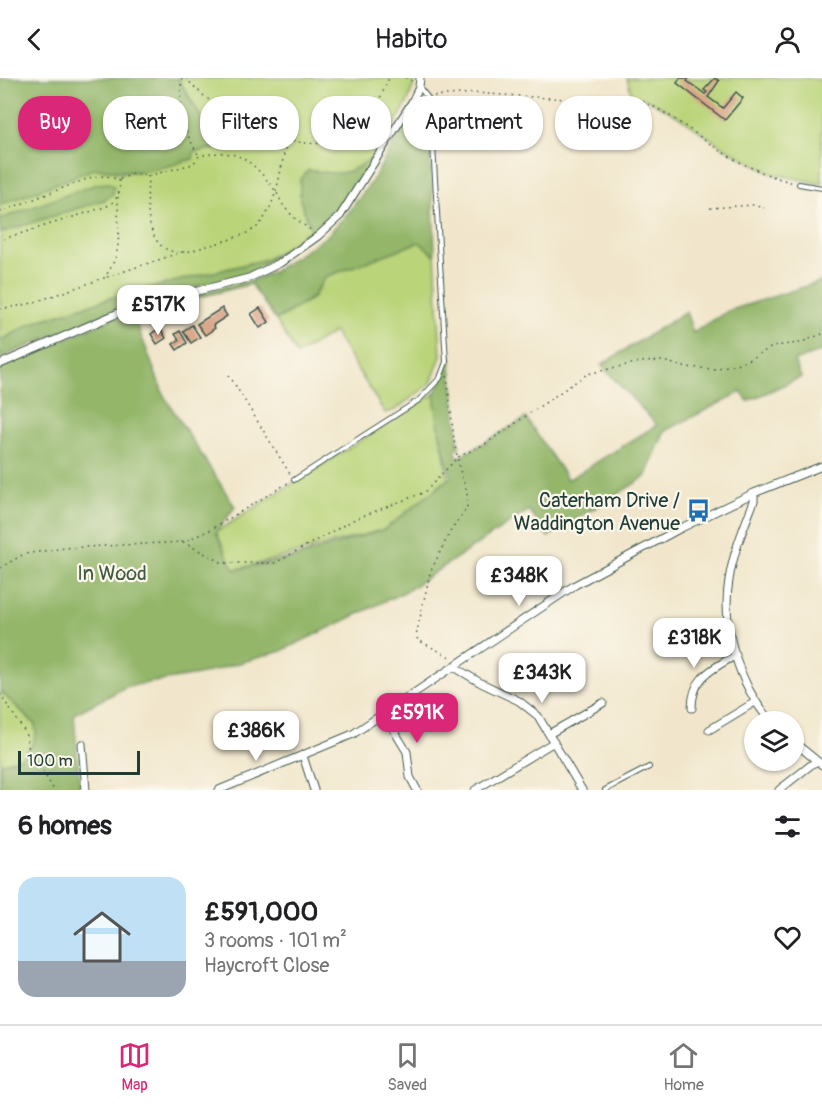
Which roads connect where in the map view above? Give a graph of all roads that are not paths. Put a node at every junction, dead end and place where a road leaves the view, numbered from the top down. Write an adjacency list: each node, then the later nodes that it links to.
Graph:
1 (420, 78): 2 (street)
2 (419, 87): 5 (street); 7 (lane)
3 (799, 184): 4 (lane)
4 (822, 188)
5 (0, 364)
6 (822, 466): 8 (street)
7 (294, 480)
8 (754, 494): 9 (street); 10 (street)
9 (736, 655): 11 (street); 13 (street)
10 (454, 667): 15 (street); 17 (street)
11 (755, 702): 14 (street); 16 (street)
12 (603, 703): 17 (street)
13 (692, 708)
14 (762, 711)
15 (384, 714): 21 (street); 27 (street)
16 (709, 730)
17 (549, 734): 18 (street)
18 (554, 742): 28 (street); 29 (street)
19 (82, 744): 24 (street)
20 (804, 750): 22 (street)
21 (303, 756): 25 (street); 26 (street)
22 (819, 763): 31 (street)
23 (649, 767): 30 (lane)
24 (86, 790)
25 (219, 790)
26 (314, 790)
27 (417, 790)
28 (475, 790)
29 (582, 790)
30 (605, 790)
31 (779, 790)

